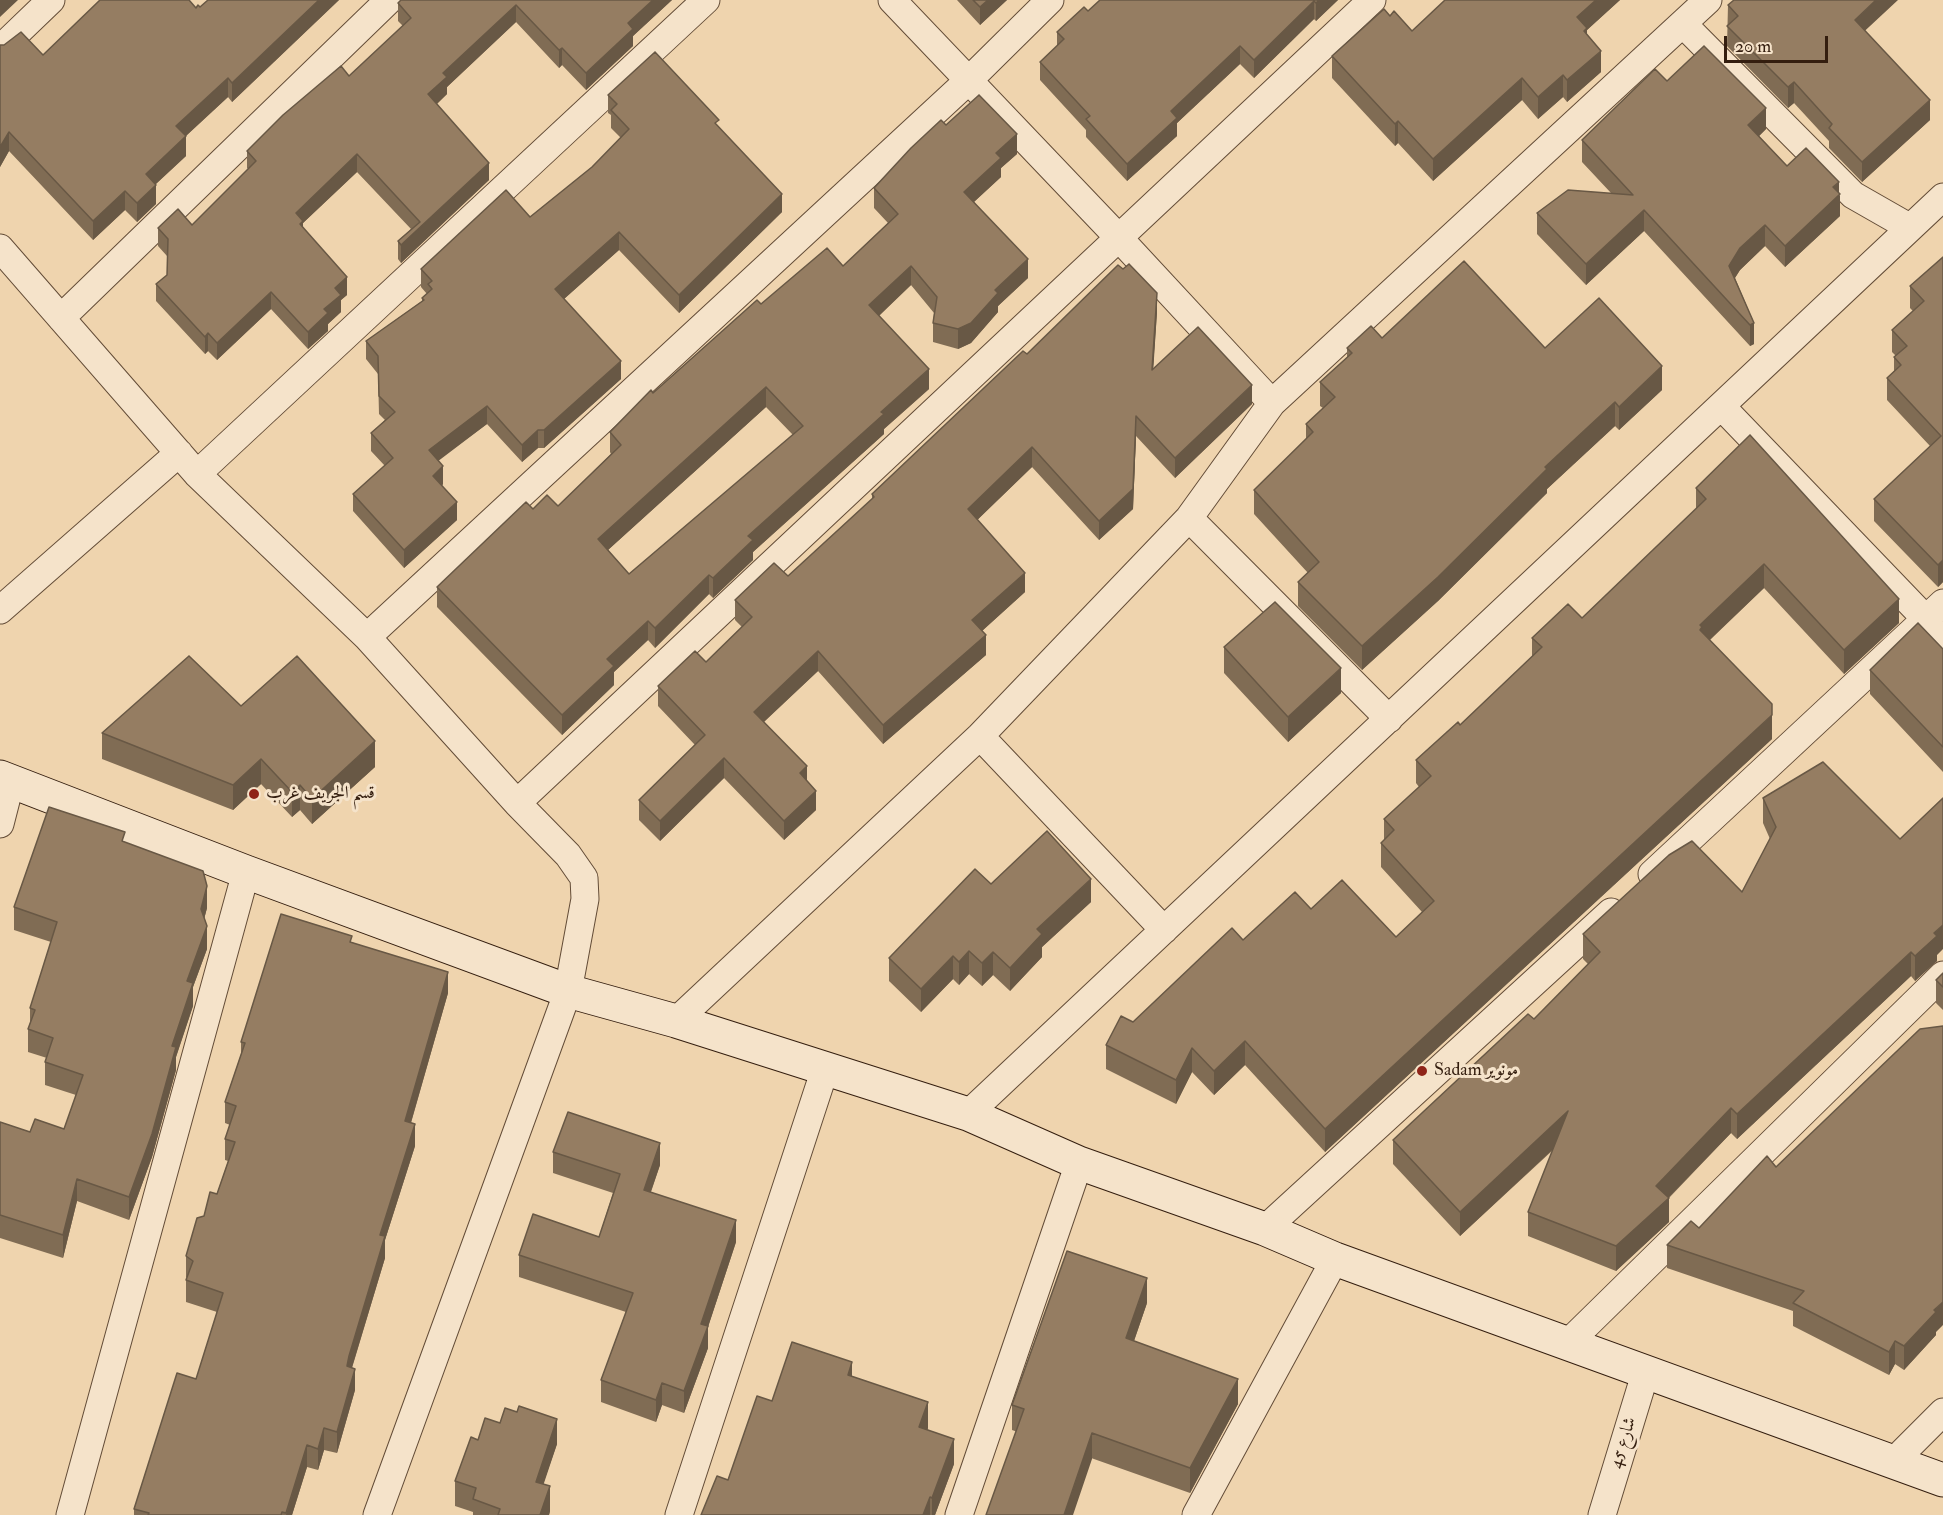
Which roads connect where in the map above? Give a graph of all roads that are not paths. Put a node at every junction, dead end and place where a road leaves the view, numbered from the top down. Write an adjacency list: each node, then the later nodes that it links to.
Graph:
1 (51, 0): 9 (street)
2 (389, 0): 15 (street)
3 (706, 0): 19 (street)
4 (892, 0): 10 (street)
5 (1050, 0): 10 (street)
6 (1372, 0): 13 (street)
7 (1708, 0): 8 (street)
8 (1684, 25): 12 (street); 16 (street)
9 (0, 49)
10 (968, 81): 13 (street); 23 (street)
11 (1943, 197): 12 (street)
12 (1909, 226): 17 (street)
13 (1118, 237): 16 (street); 27 (street)
14 (0, 248): 15 (street)
15 (61, 318): 18 (street)
16 (1272, 403): 20 (street)
17 (1722, 407): 22 (street); 24 (street)
18 (179, 453): 19 (street); 21 (street)
19 (197, 474): 23 (street)
20 (1189, 518): 24 (street); 25 (street)
21 (0, 610)
22 (1937, 619): 37 (street)
23 (367, 637): 27 (street)
24 (1389, 719): 30 (street)
25 (980, 736): 30 (street); 33 (street)
26 (6, 779): 28 (street); 29 (street)
27 (517, 803): 32 (street)
28 (0, 824)
29 (246, 872): 32 (street); 44 (street)
30 (1164, 930): 35 (street)
31 (1943, 975): 39 (street)
32 (568, 991): 33 (street); 45 (street)
33 (676, 1021): 34 (street)
34 (825, 1069): 35 (street); 46 (street)
35 (968, 1114): 36 (street)
36 (1079, 1163): 37 (street); 47 (street)
37 (1264, 1229): 38 (street)
38 (1335, 1259): 39 (street); 48 (street)
39 (1568, 1343): 40 (street)
40 (1646, 1371): 42 (street); 49 (street, شارع 45)
41 (1943, 1412): 42 (street)
42 (1893, 1462): 43 (street)
43 (1943, 1480)
44 (70, 1515)
45 (377, 1515)
46 (679, 1515)
47 (959, 1515)
48 (1196, 1515)
49 (1602, 1515)

